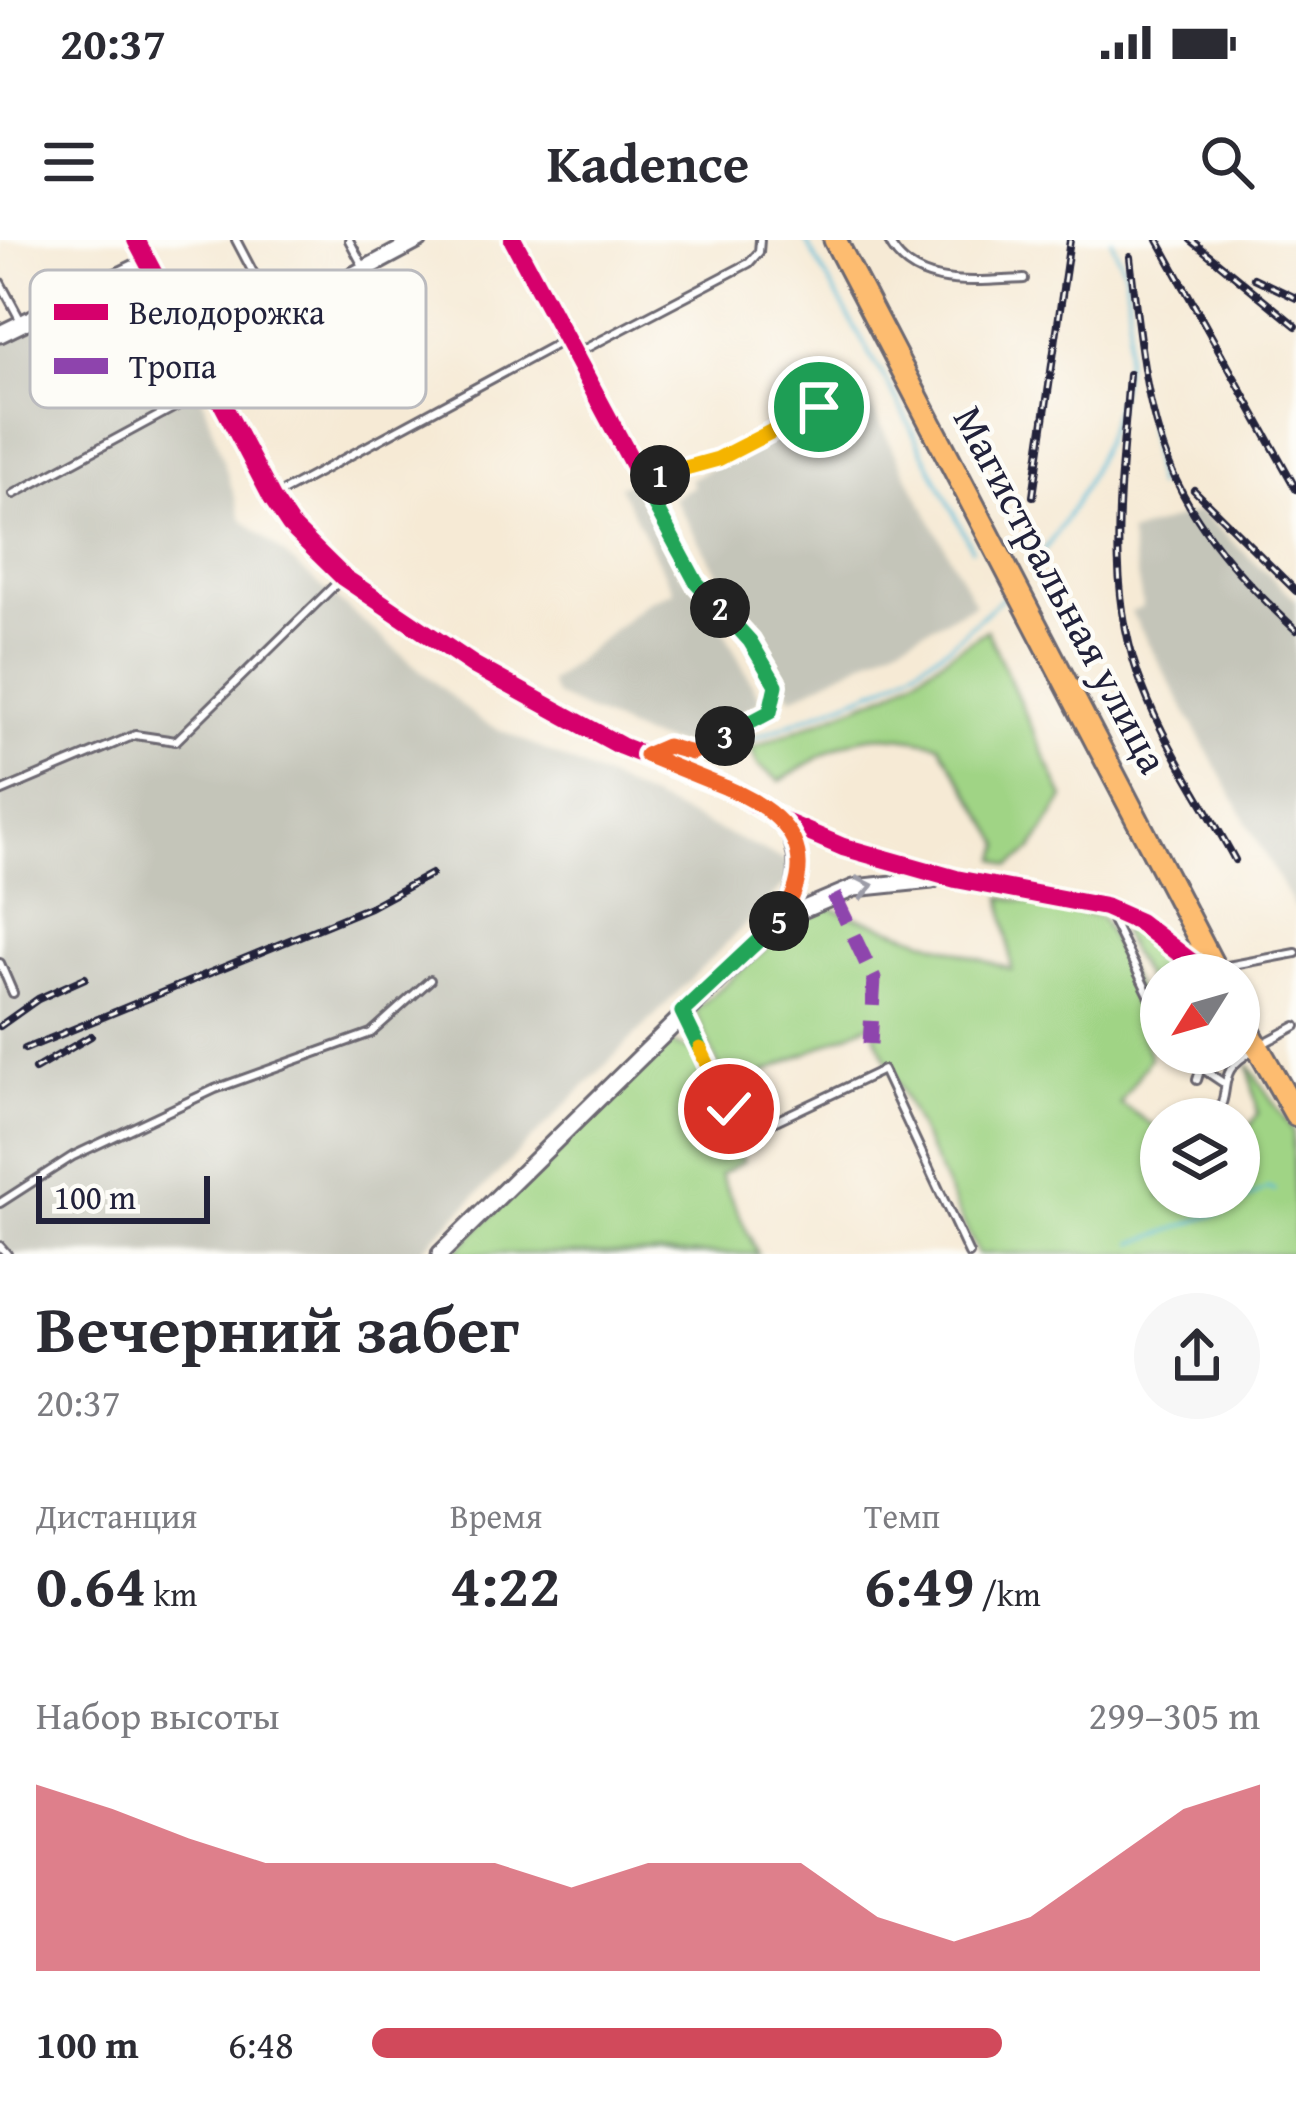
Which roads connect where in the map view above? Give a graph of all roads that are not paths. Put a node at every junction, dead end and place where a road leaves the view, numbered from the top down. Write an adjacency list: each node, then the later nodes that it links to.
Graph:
1 (136, 240): 9 (street)
2 (236, 240): 13 (lane)
3 (349, 240): 10 (lane)
4 (419, 240): 10 (street)
5 (513, 240): 19 (street)
6 (760, 240): 20 (lane)
7 (836, 240): 36 (main road, Магистральная улица)
8 (888, 240): 14 (lane)
9 (148, 262): 11 (street); 12 (street)
10 (365, 269)
11 (131, 270)
12 (152, 270)
13 (252, 270)
14 (1024, 279)
15 (0, 282): 17 (lane)
16 (30, 319): 17 (street)
17 (22, 323): 18 (street)
18 (0, 334)
19 (566, 339): 20 (street); 26 (lane)
20 (574, 355): 24 (street)
21 (819, 407): 24 (lane)
22 (172, 408): 25 (lane)
23 (225, 408): 26 (street)
24 (640, 478): 28 (street)
25 (14, 494)
26 (272, 498): 27 (street)
27 (343, 577): 28 (street); 29 (lane)
28 (646, 755): 30 (street)
29 (0, 791)
30 (785, 822): 31 (street); 33 (street)
31 (956, 879): 32 (street); 33 (street, one-way to 31)
32 (1105, 907): 35 (street); 39 (lane)
33 (780, 920): 42 (street)
34 (1296, 953): 37 (lane)
35 (1186, 954)
36 (1205, 954)
37 (1260, 962)
38 (0, 963): 41 (lane)
39 (1140, 977)
40 (430, 980): 53 (lane)
41 (13, 993)
42 (682, 1012): 56 (street); 57 (lane)
43 (1296, 1026): 44 (lane)
44 (1260, 1031)
45 (1260, 1056): 52 (main road)
46 (1200, 1074): 49 (lane)
47 (1213, 1074): 50 (lane)
48 (1227, 1074): 50 (lane)
49 (1198, 1080)
50 (1222, 1082): 51 (lane)
51 (1223, 1098)
52 (1296, 1115)
53 (0, 1203)
54 (0, 1246): 55 (lane)
55 (7, 1254)
56 (440, 1254)
57 (969, 1254)

